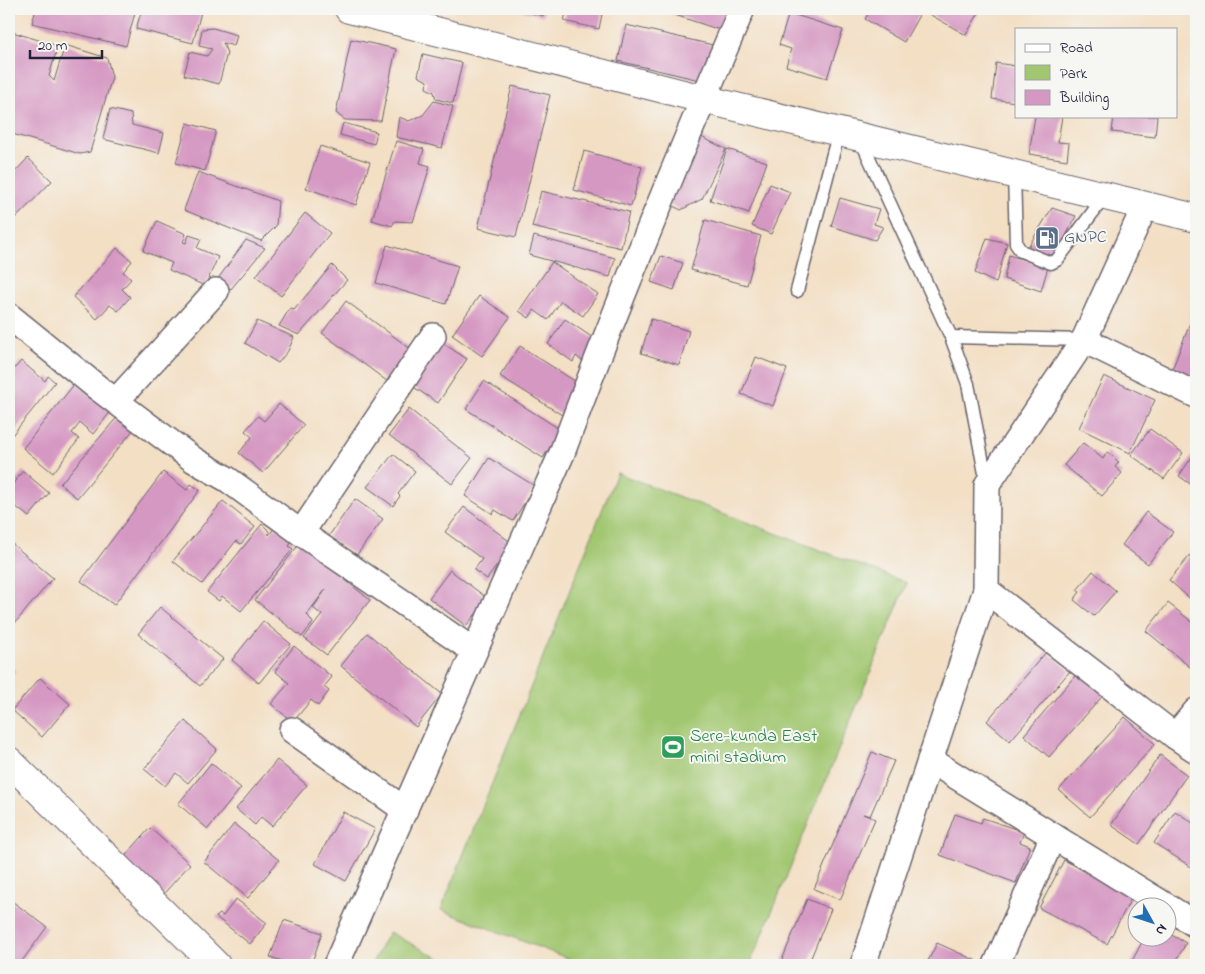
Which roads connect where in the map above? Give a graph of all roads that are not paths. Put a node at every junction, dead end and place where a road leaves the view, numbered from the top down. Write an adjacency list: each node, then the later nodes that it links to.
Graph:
1 (349, 9): 3 (street)
2 (742, 9): 3 (street)
3 (703, 99): 4 (street); 20 (street)
4 (849, 134): 5 (street); 10 (lane); 13 (lane)
5 (1014, 174): 6 (street); 6 (lane)
6 (1105, 196): 7 (street)
7 (1145, 206): 8 (street); 14 (street)
8 (1196, 218)
9 (216, 291): 16 (street)
10 (796, 291)
11 (9, 316): 16 (street)
12 (433, 336): 18 (street)
13 (951, 337): 14 (lane); 17 (lane)
14 (1084, 340): 15 (street); 17 (street)
15 (1196, 395)
16 (116, 401): 18 (street)
17 (987, 485): 19 (street)
18 (301, 533): 20 (street)
19 (986, 590): 23 (street); 25 (street)
20 (474, 652): 27 (street)
21 (1196, 712): 23 (street)
22 (292, 730): 27 (street)
23 (1175, 736): 24 (street)
24 (1196, 750)
25 (930, 760): 28 (street); 34 (street)
26 (9, 761): 32 (street)
27 (405, 810): 33 (street)
28 (1053, 836): 29 (street); 35 (street)
29 (1149, 896)
30 (1178, 914): 31 (street)
31 (1196, 925)
32 (216, 965)
33 (336, 965)
34 (863, 965)
35 (996, 965)

